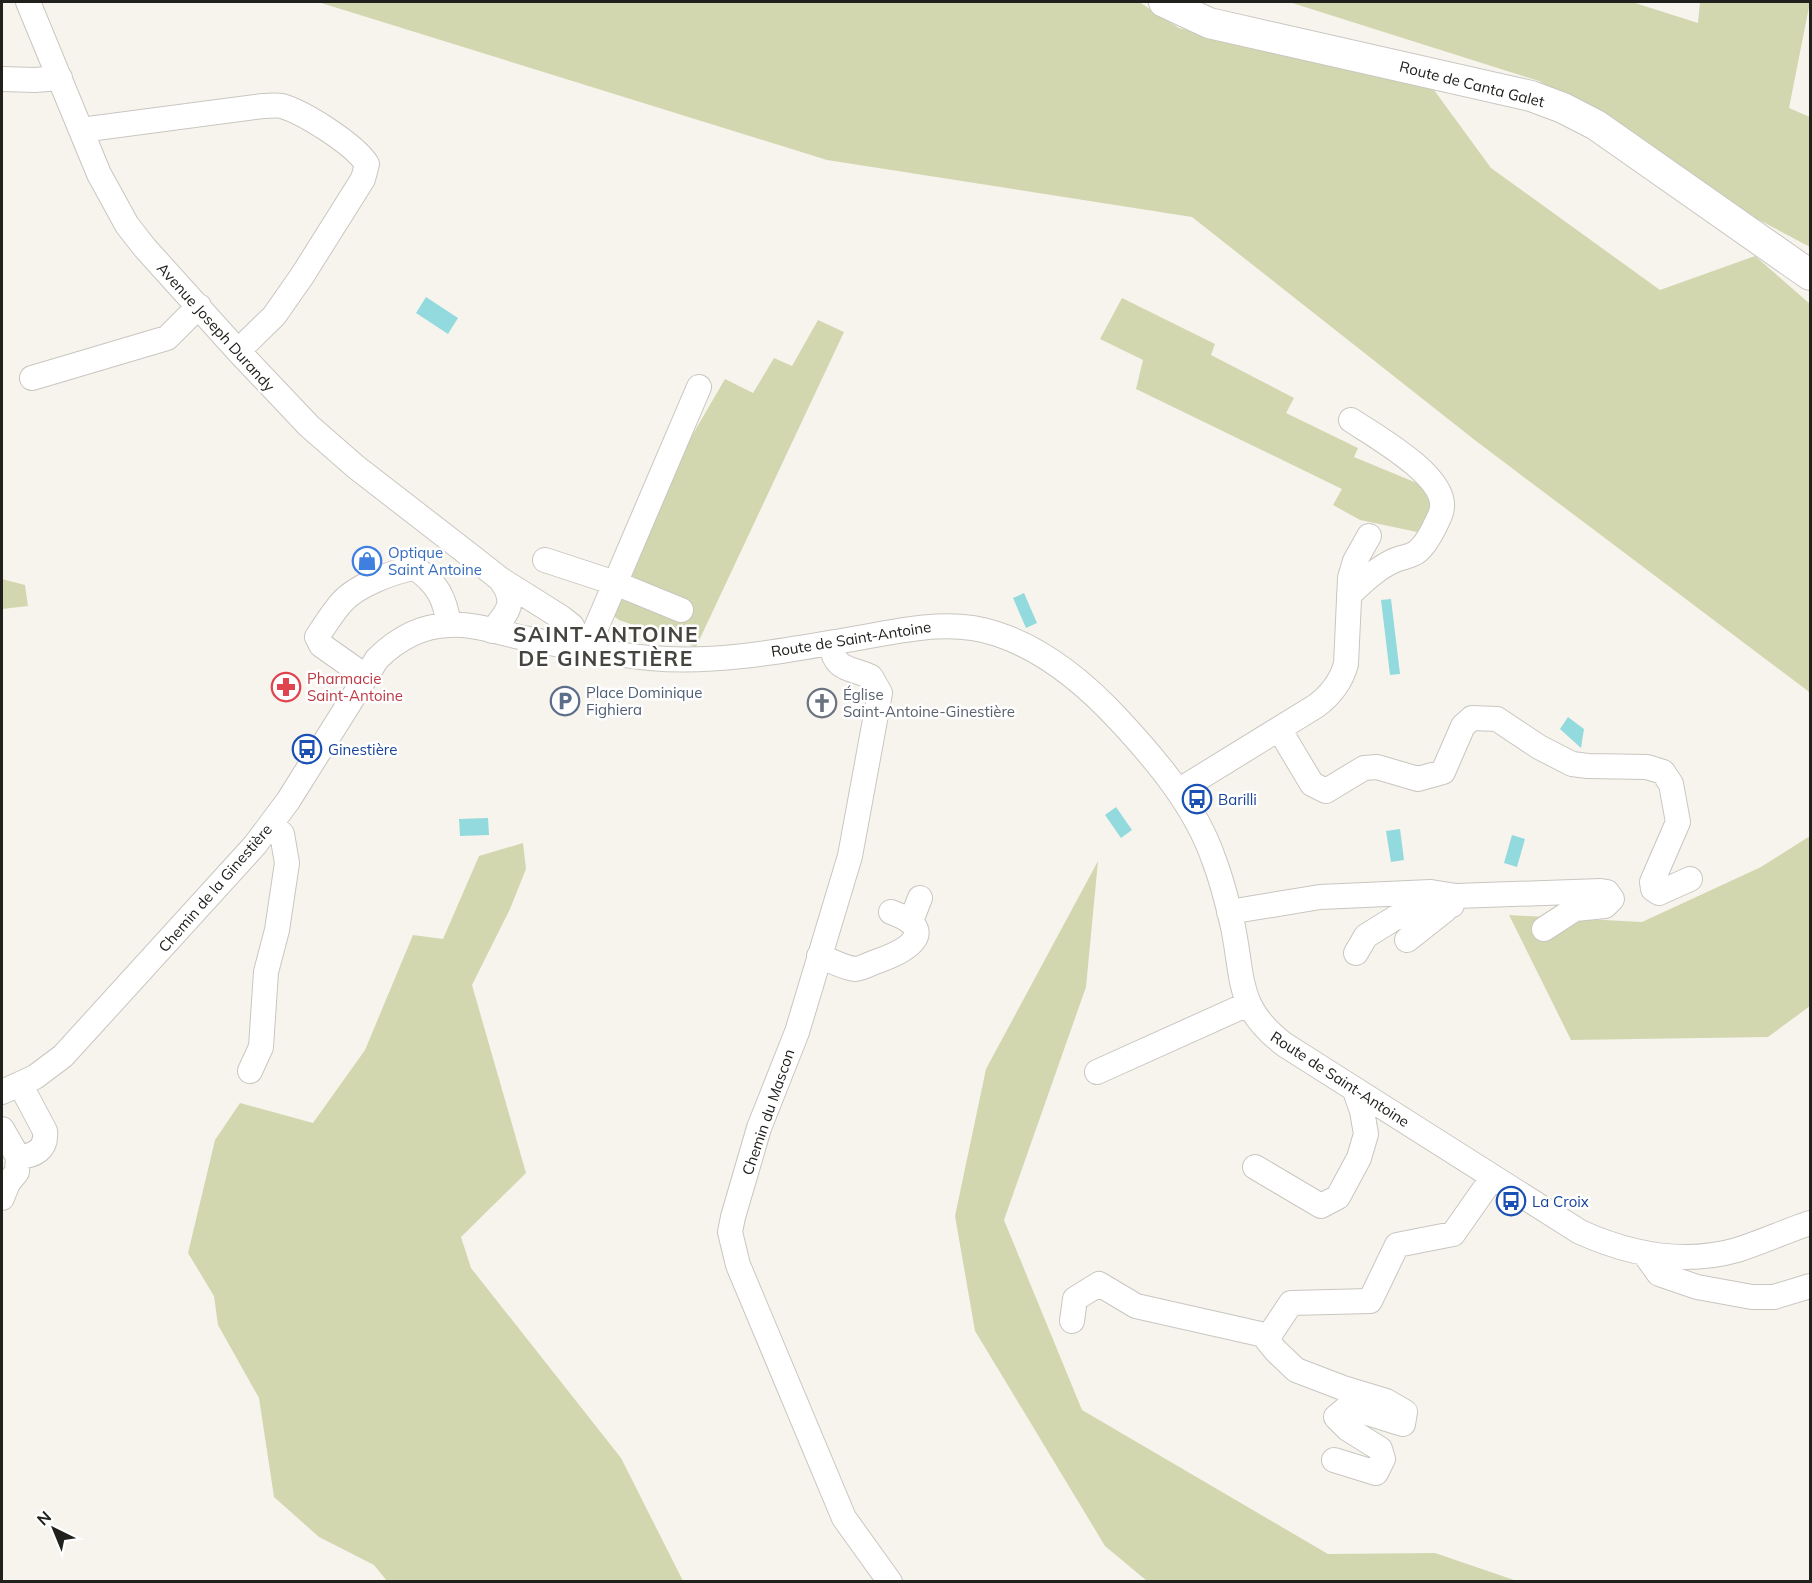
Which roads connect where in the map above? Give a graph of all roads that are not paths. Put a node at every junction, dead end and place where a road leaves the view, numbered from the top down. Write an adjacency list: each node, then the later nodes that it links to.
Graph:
1 (28, 2): 3 (street, Avenue Joseph Durandy)
2 (1164, 2): 6 (main road, Route de Canta Galet)
3 (60, 78): 4 (street); 5 (street, Avenue Joseph Durandy)
4 (2, 79)
5 (81, 130): 7 (street, Avenue Joseph Durandy); 8 (street)
6 (1810, 275)
7 (199, 306): 8 (street, Avenue Joseph Durandy); 9 (street)
8 (238, 351): 14 (street, Avenue Joseph Durandy)
9 (32, 378)
10 (699, 387): 15 (street)
11 (1352, 420): 16 (street)
12 (1369, 536): 16 (street)
13 (545, 561): 15 (street)
14 (500, 579): 17 (street, Avenue Joseph Durandy); 20 (street)
15 (615, 583): 18 (street); 23 (street)
16 (1349, 595): 25 (street)
17 (530, 598): 21 (street); 23 (street, Avenue Joseph Durandy)
18 (681, 610)
19 (449, 625): 20 (street, Chemin de la Ginestière); 24 (street, Chemin de la Ginestière); 24 (street)
20 (492, 631): 21 (street, Route de Saint-Antoine)
21 (546, 642): 23 (street, Route de Saint-Antoine)
22 (831, 643): 23 (street, Route de Saint-Antoine); 26 (street, Route de Saint-Antoine); 35 (street, Chemin du Mascon)
23 (581, 648)
24 (365, 676): 27 (street, Chemin de la Ginestière)
25 (1279, 729): 26 (street); 28 (street)
26 (1178, 791): 31 (street, Route de Saint-Antoine)
27 (271, 824): 37 (street); 39 (street, Chemin de la Ginestière)
28 (1690, 879)
29 (920, 898): 35 (street)
30 (1454, 901): 31 (street); 32 (street); 33 (street); 34 (street)
31 (1229, 912): 36 (street, Route de Saint-Antoine)
32 (1544, 929)
33 (1407, 940)
34 (1356, 953)
35 (819, 956): 51 (street, Chemin du Mascon)
36 (1248, 1004): 38 (street); 40 (street, Route de Saint-Antoine)
37 (250, 1071)
38 (1097, 1072)
39 (11, 1088): 43 (street)
40 (1355, 1091): 42 (street); 44 (street, Route de Saint-Antoine)
41 (2, 1129): 43 (street)
42 (1255, 1167)
43 (7, 1176)
44 (1493, 1178): 46 (street, Route de Saint-Antoine); 49 (street)
45 (1810, 1222): 46 (street, Route de Saint-Antoine)
46 (1644, 1253): 47 (street)
47 (1810, 1286)
48 (1072, 1321): 49 (street)
49 (1263, 1335): 50 (street)
50 (1334, 1460)
51 (890, 1581)

